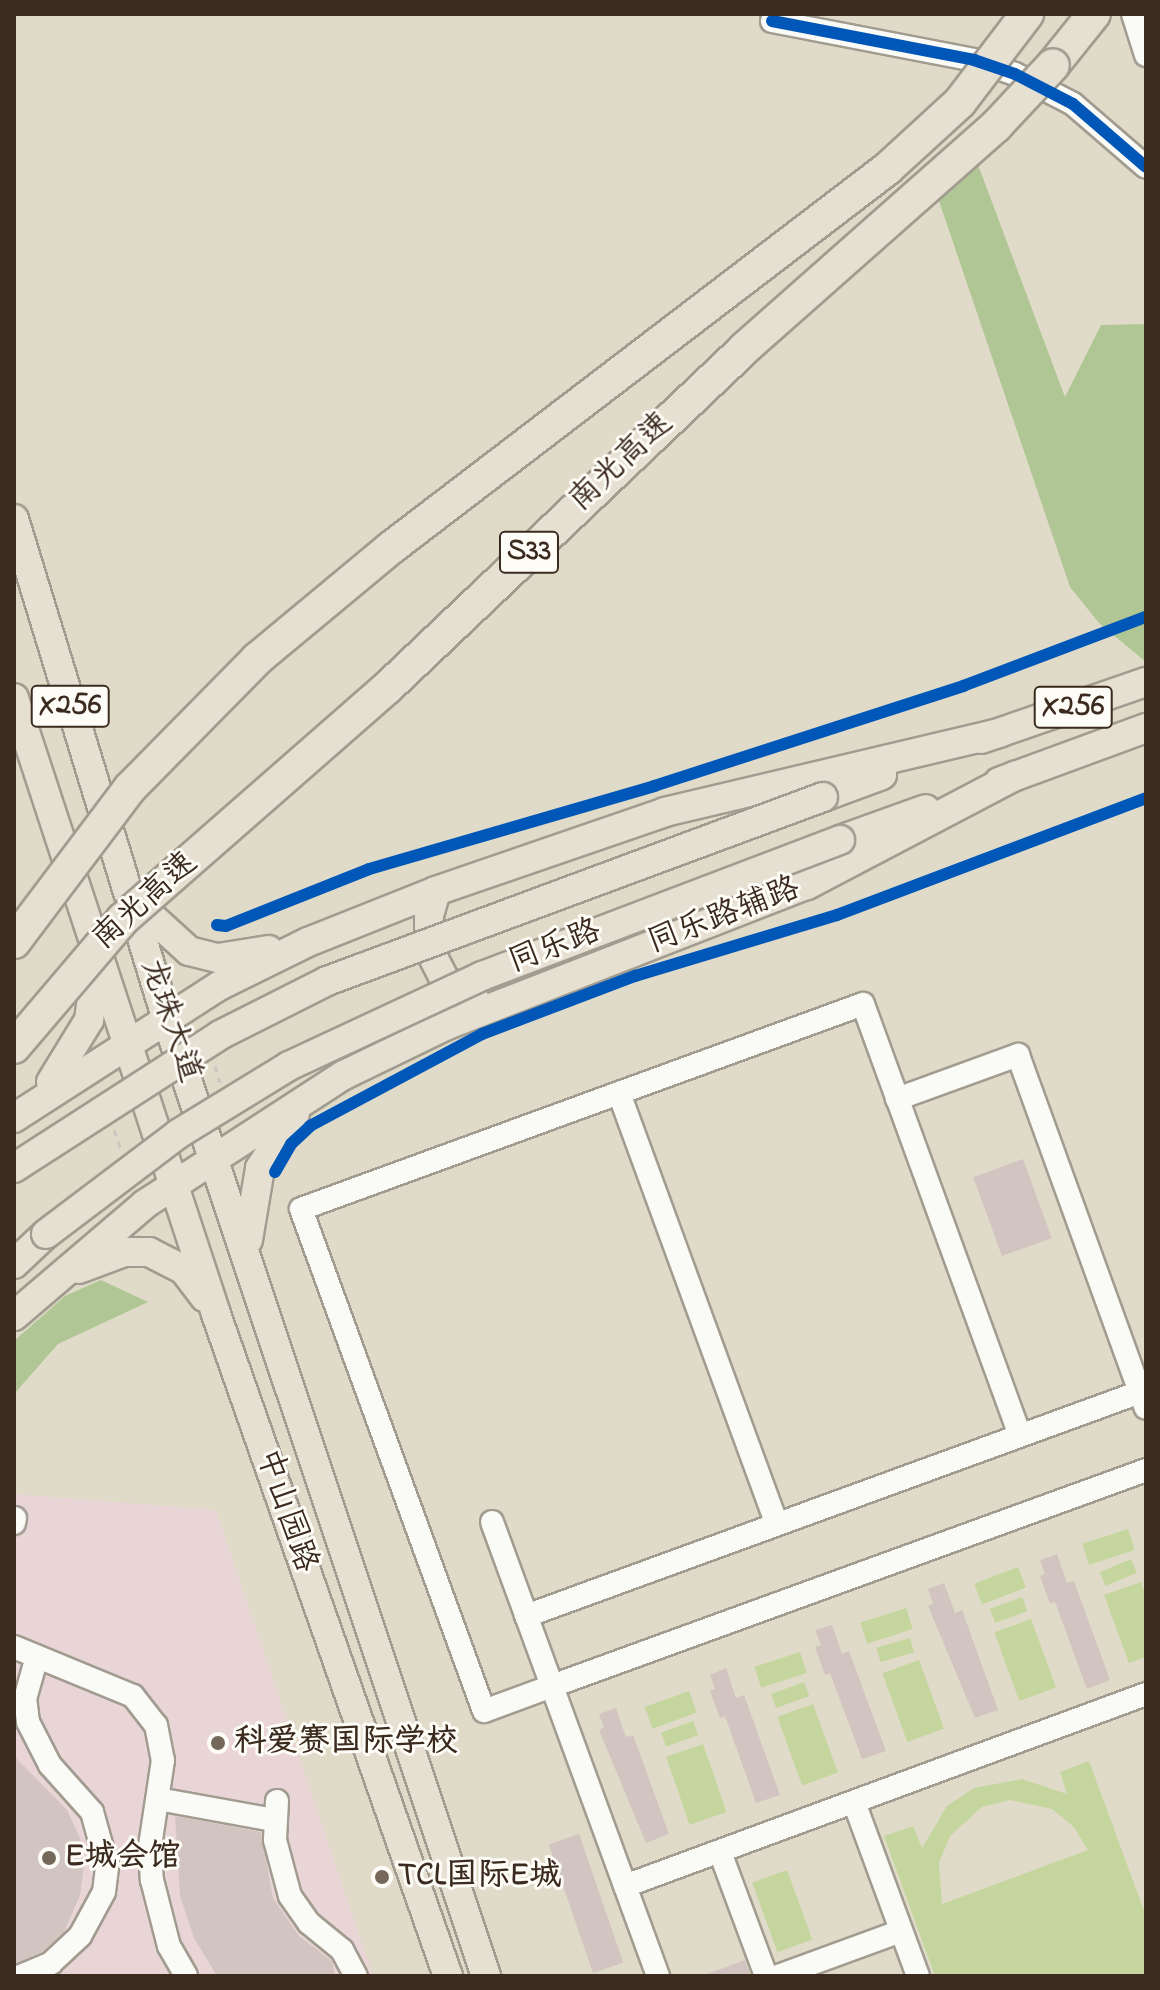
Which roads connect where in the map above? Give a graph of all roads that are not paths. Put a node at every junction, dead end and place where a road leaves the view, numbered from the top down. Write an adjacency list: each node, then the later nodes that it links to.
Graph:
1 (1027, 14): 16 (highway, S33, bridge)
2 (1094, 14): 21 (highway, 南光高速 / S33, bridge)
3 (1133, 14): 5 (street)
4 (779, 22): 6 (street)
5 (1146, 55)
6 (1146, 167)
7 (14, 519): 14 (main road, 龙珠大道 / X256)
8 (1146, 682): 11 (main road, 同乐路 / X256)
9 (14, 698): 15 (main road, 龙珠大道 / X256)
10 (1146, 728): 12 (main road, 同乐路 / X256)
11 (999, 733): 13 (main road, X256); 27 (main road, 同乐路, bridge)
12 (1015, 776): 18 (main road, 同乐路辅路 / X256); 30 (main road, 同乐路, bridge)
13 (436, 891): 17 (main road, X256); 18 (main road)
14 (127, 893): 17 (main road, X256); 19 (main road, 龙珠大道 / X256)
15 (85, 912): 20 (main road, 龙珠大道 / X256); 25 (main road)
16 (14, 942)
17 (308, 942): 19 (main road, X256)
18 (491, 1007): 22 (main road, 同乐路辅路 / X256)
19 (167, 1020): 20 (main road); 26 (main road, 龙珠大道 / X256)
20 (127, 1043): 25 (main road); 28 (main road, 中山园路 / X256)
21 (14, 1047)
22 (344, 1075): 26 (main road, 同乐路辅路 / X256); 29 (main road)
23 (619, 1093): 24 (street); 38 (street); 42 (street)
24 (897, 1099): 34 (street); 35 (street)
25 (23, 1112)
26 (215, 1156): 28 (main road, 同乐路辅路 / X256); 29 (main road, 中山园路)
27 (14, 1168)
28 (175, 1183): 31 (main road, 同乐路辅路); 32 (main road, 中山园路)
29 (248, 1257): 54 (main road, 中山园路)
30 (14, 1264)
31 (46, 1286): 32 (main road); 33 (main road)
32 (216, 1314): 53 (main road, 中山园路)
33 (14, 1316)
34 (1143, 1400): 35 (street)
35 (1020, 1435): 38 (street)
36 (1146, 1470): 42 (street)
37 (492, 1522): 39 (street)
38 (777, 1524): 39 (street)
39 (526, 1616): 42 (street)
40 (14, 1647): 41 (street)
41 (36, 1660): 44 (street); 49 (street)
42 (552, 1686): 47 (street)
43 (1146, 1694): 45 (street)
44 (158, 1799): 51 (street); 52 (street)
45 (854, 1802): 46 (street); 48 (street)
46 (720, 1852): 47 (street); 56 (street)
47 (625, 1886): 55 (street)
48 (901, 1931): 57 (street); 58 (street)
49 (54, 1970): 50 (street)
50 (21, 1976)
51 (186, 1976)
52 (356, 1976)
53 (448, 1976)
54 (486, 1976)
55 (658, 1976)
56 (766, 1976)
57 (778, 1976)
58 (918, 1976)

